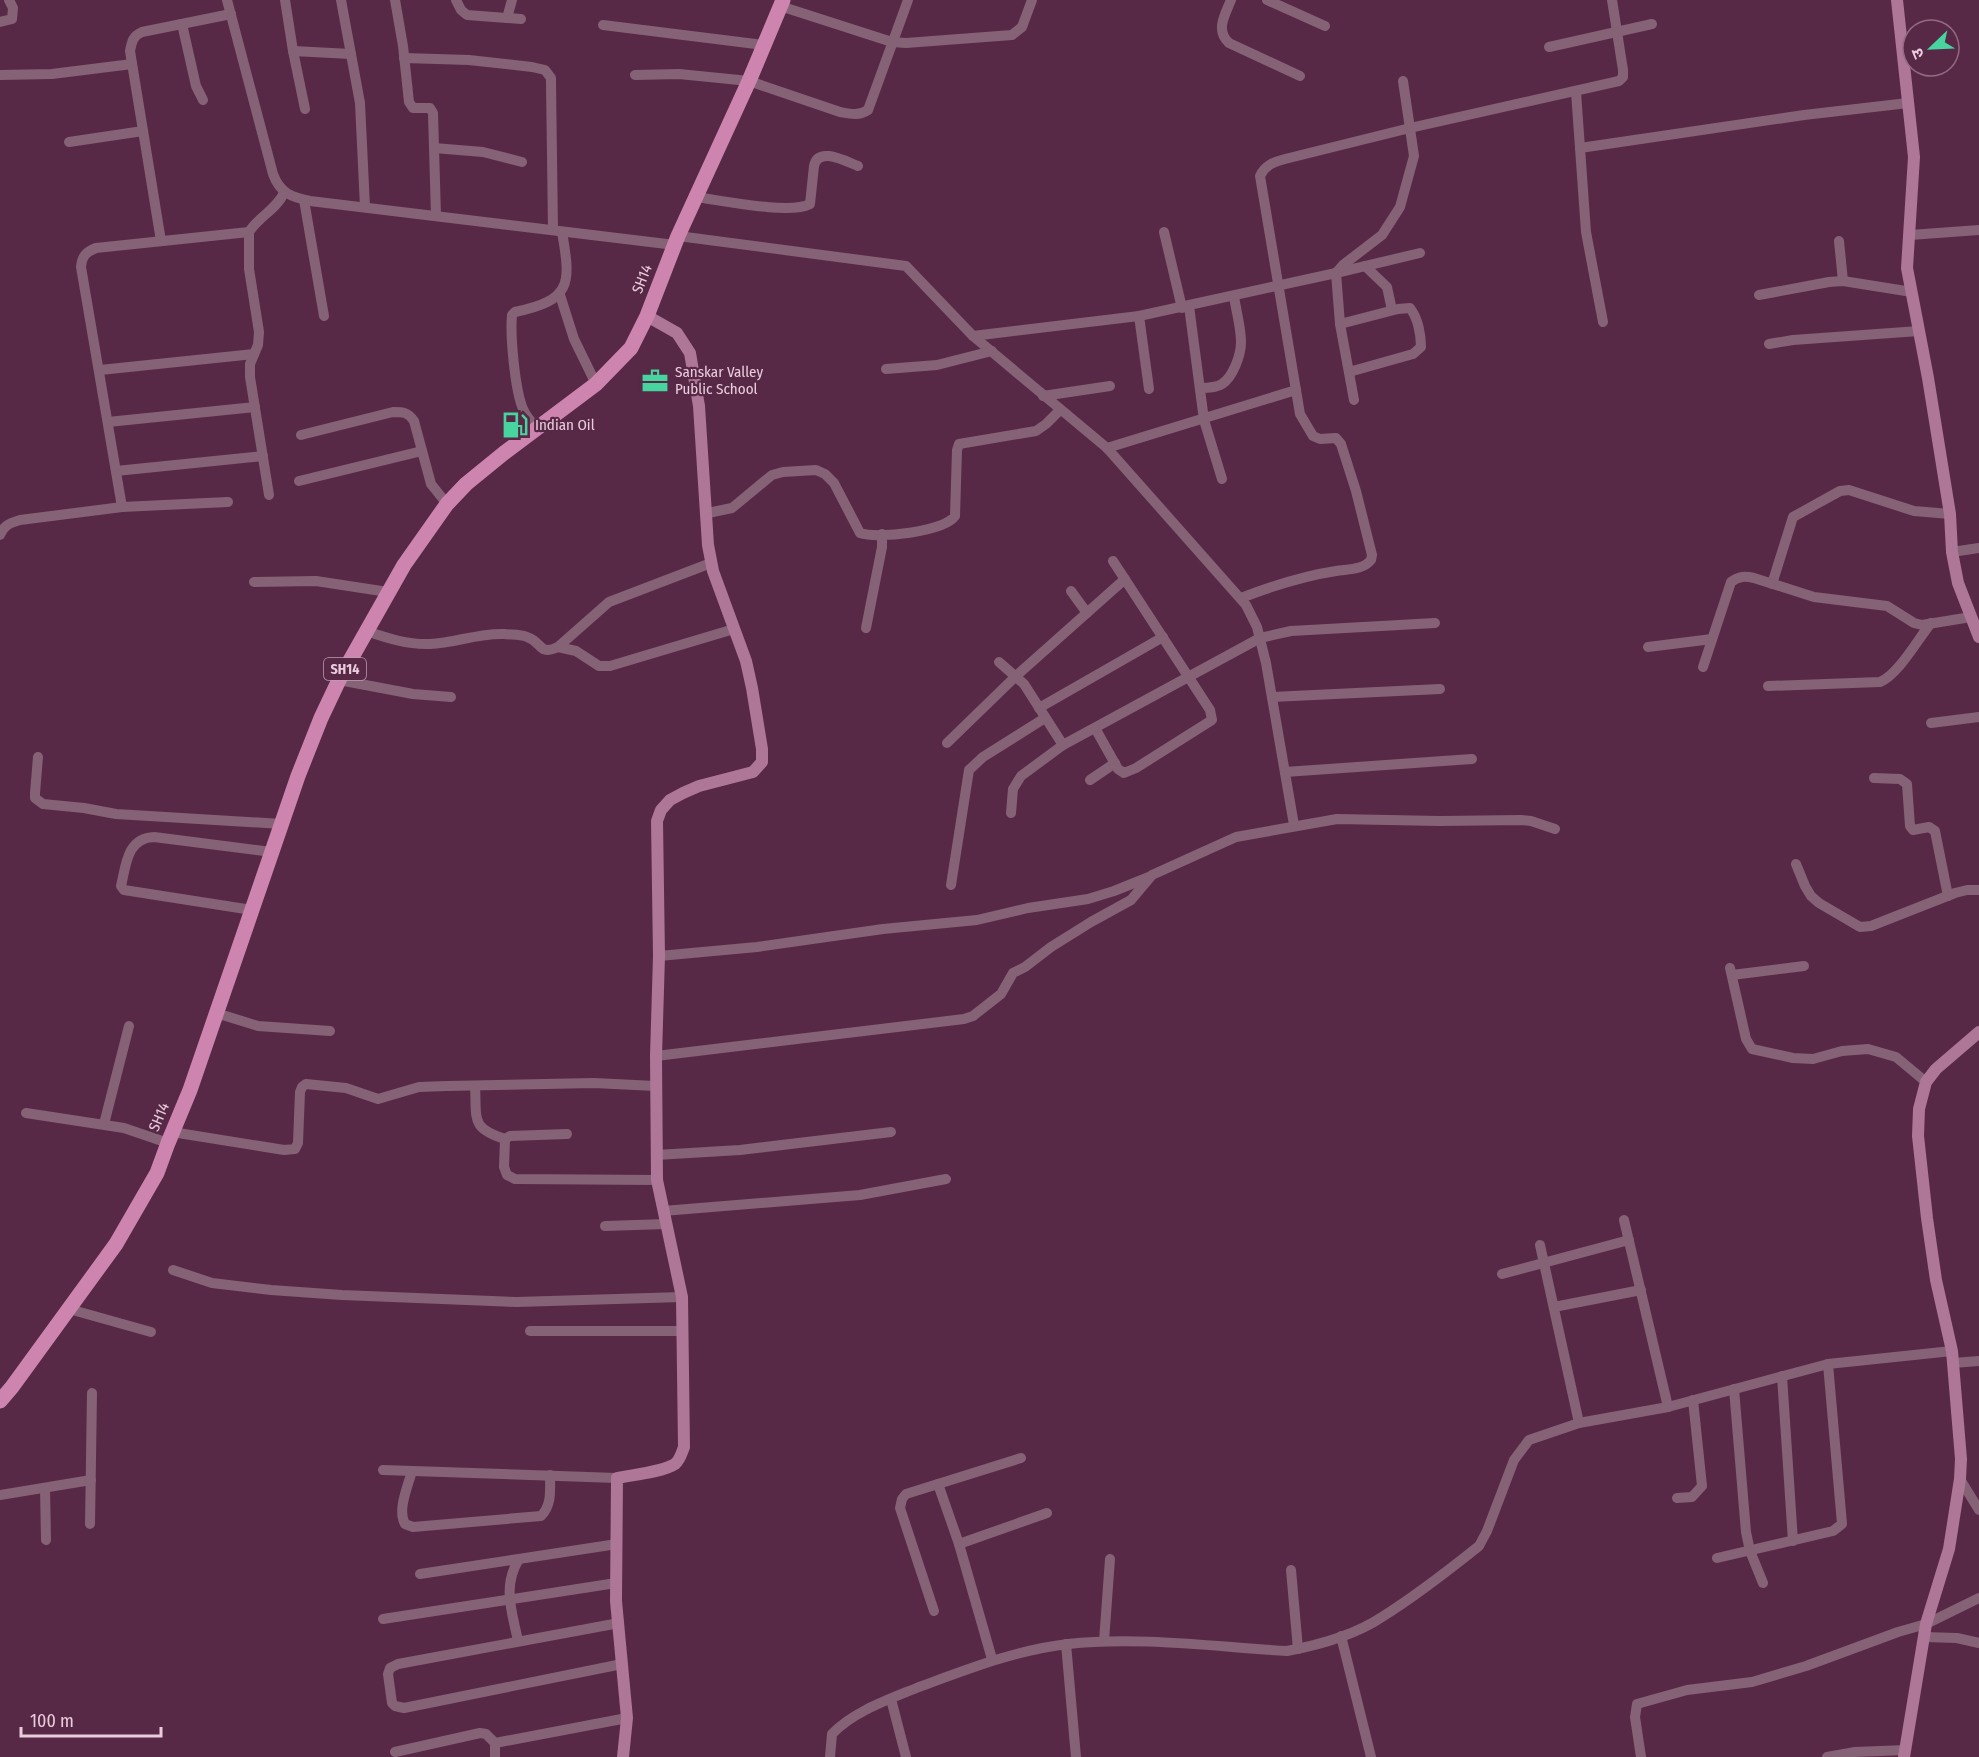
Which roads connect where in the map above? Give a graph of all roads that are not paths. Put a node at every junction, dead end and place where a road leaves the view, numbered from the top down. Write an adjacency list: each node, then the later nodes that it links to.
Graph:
1 (9, 0): 18 (street)
2 (227, 0): 15 (street)
3 (285, 0): 27 (street)
4 (341, 0): 28 (street)
5 (394, 0): 29 (street)
6 (456, 0): 16 (street)
7 (512, 0): 16 (street)
8 (908, 0): 24 (street)
9 (1032, 0): 24 (street)
10 (1231, 0): 33 (street)
11 (1267, 0): 22 (street)
12 (1612, 0): 23 (street)
13 (1897, 0): 38 (street)
14 (781, 3): 24 (street); 25 (main road, SH14 / SH14)
15 (231, 14): 19 (street); 47 (street)
16 (507, 18): 17 (street)
17 (521, 19)
18 (0, 22)
19 (182, 24): 30 (street); 37 (street)
20 (1652, 24): 23 (street)
21 (603, 25): 25 (street)
22 (1325, 26)
23 (1617, 32): 26 (street); 36 (street)
24 (892, 42): 34 (street)
25 (764, 45): 34 (main road, SH14 / SH14)
26 (1549, 47)
27 (292, 51): 28 (street); 39 (street)
28 (351, 54): 50 (street)
29 (404, 58): 43 (street); 53 (street)
30 (132, 64): 31 (street); 41 (street)
31 (0, 75)
32 (635, 75): 34 (street)
33 (1300, 76)
34 (749, 81): 48 (main road, SH14 / SH14)
35 (1403, 81): 40 (street)
36 (1575, 92): 40 (street); 44 (street)
37 (202, 100)
38 (1908, 103): 44 (street); 56 (street)
39 (305, 109)
40 (1410, 128): 62 (street); 64 (street)
41 (143, 132): 42 (street); 57 (street)
42 (69, 142)
43 (434, 148): 45 (street); 51 (street)
44 (1580, 148): 74 (street)
45 (522, 162)
46 (858, 166): 48 (street)
47 (284, 193): 49 (street); 54 (street)
48 (696, 197): 58 (main road, SH14 / SH14)
49 (304, 200): 50 (street); 71 (street)
50 (365, 207): 51 (street)
51 (436, 216): 53 (street)
52 (1979, 230): 56 (street)
53 (558, 231): 58 (street); 67 (street)
54 (249, 232): 57 (street); 80 (street)
55 (1164, 232): 69 (street)
56 (1910, 235): 65 (street)
57 (161, 241): 82 (street)
58 (676, 241): 72 (main road, SH14 / SH14); 77 (street)
59 (1839, 241): 63 (street)
60 (1420, 253): 61 (street)
61 (1365, 266): 62 (street); 70 (street)
62 (1336, 273): 64 (street); 75 (street)
63 (1843, 281): 65 (street); 66 (street)
64 (1278, 286): 68 (street); 88 (street)
65 (1912, 292): 76 (street)
66 (1759, 294)
67 (560, 295): 84 (street); 95 (street)
68 (1234, 296): 69 (street); 86 (street)
69 (1186, 307): 73 (street); 86 (street)
70 (1392, 310): 75 (street); 83 (street)
71 (324, 316)
72 (647, 316): 84 (main road, SH14 / SH14); 107 (street)
73 (1139, 316): 77 (street); 87 (street)
74 (1603, 322)
75 (1340, 324): 83 (street)
76 (1919, 331): 78 (street); 108 (street)
77 (973, 336): 79 (street)
78 (1769, 344)
79 (992, 351): 81 (street); 89 (street)
80 (254, 354): 82 (street); 91 (street)
81 (886, 369)
82 (100, 370): 94 (street)
83 (1349, 372): 90 (street)
84 (596, 384): 95 (main road, SH14 / SH14)
85 (1110, 386): 89 (street)
86 (1200, 388): 93 (street)
87 (1149, 389)
88 (1296, 390): 93 (street); 120 (street)
89 (1043, 396): 92 (street)
90 (1354, 400)
91 (255, 407): 94 (street); 99 (street)
92 (1060, 410): 97 (street); 109 (street)
93 (1204, 420): 97 (street); 101 (street)
94 (108, 422): 100 (street)
95 (537, 428): 105 (main road, SH14 / SH14)
96 (301, 435): 98 (street)
97 (1107, 448): 120 (street)
98 (422, 451): 102 (street); 105 (street)
99 (263, 456): 100 (street); 103 (street)
100 (116, 471): 106 (street)
101 (1222, 479)
102 (299, 481)
103 (269, 495)
104 (228, 502): 106 (street)
105 (447, 504): 119 (main road, SH14 / SH14)
106 (122, 507): 110 (street)
107 (708, 513): 109 (street); 114 (street)
108 (1950, 514): 112 (street); 117 (street)
109 (882, 534): 125 (street)
110 (0, 535)
111 (1979, 548): 112 (street)
112 (1952, 552): 122 (street)
113 (1113, 561): 115 (street)
114 (711, 562): 126 (street); 133 (street)
115 (1125, 579): 121 (street); 128 (street)
116 (254, 582): 119 (street)
117 (1772, 584): 124 (street); 131 (street)
118 (1071, 591): 121 (street)
119 (388, 592): 127 (main road, SH14 / SH14)
120 (1240, 598): 130 (street)
121 (1087, 613): 136 (street)
122 (1971, 617): 124 (street); 129 (street)
123 (1435, 622): 130 (street)
124 (1931, 623): 139 (street)
125 (866, 628)
126 (734, 629): 133 (street); 166 (street)
127 (366, 631): 133 (street); 138 (main road, SH14 / SH14)
128 (1163, 637): 137 (street); 143 (street)
129 (1979, 637)
130 (1260, 638): 137 (street); 142 (street)
131 (1712, 639): 132 (street); 135 (street)
132 (1648, 646)
133 (558, 647)
134 (999, 662): 136 (street)
135 (1703, 667)
136 (1016, 676): 143 (street); 147 (street)
137 (1188, 676): 146 (street); 151 (street)
138 (339, 680): 141 (street); 156 (main road, SH14 / SH14)
139 (1768, 686)
140 (1440, 689): 142 (street)
141 (451, 697)
142 (1272, 697): 152 (street)
143 (1042, 713): 148 (street); 162 (street)
144 (1979, 717): 145 (street)
145 (1931, 723)
146 (1095, 728): 148 (street); 151 (street)
147 (947, 743)
148 (1063, 745): 155 (street)
149 (38, 757): 156 (street)
150 (1472, 759): 152 (street)
151 (1114, 763): 154 (street)
152 (1285, 772): 157 (street)
153 (1874, 778): 164 (street)
154 (1090, 780)
155 (1011, 813)
156 (282, 824): 159 (main road, SH14 / SH14)
157 (1294, 825): 158 (street); 161 (street)
158 (1555, 829)
159 (272, 852): 165 (main road, SH14 / SH14); 165 (street)
160 (1796, 864): 164 (street)
161 (1152, 875): 166 (street); 172 (street)
162 (951, 885)
163 (1979, 890): 164 (street)
164 (1948, 896)
165 (252, 910): 168 (main road, SH14 / SH14)
166 (659, 956): 172 (street)
167 (1804, 966): 173 (street)
168 (216, 1013): 170 (street); 180 (main road, SH14 / SH14)
169 (129, 1026): 177 (street)
170 (330, 1031)
171 (1979, 1032): 173 (street)
172 (656, 1056): 175 (street)
173 (1926, 1082): 201 (street)
174 (475, 1086): 175 (street); 180 (street); 181 (street)
175 (655, 1086): 182 (street)
176 (26, 1113): 177 (street)
177 (104, 1124): 180 (street)
178 (891, 1132): 182 (street)
179 (567, 1134): 181 (street)
180 (170, 1137): 197 (main road, SH14 / SH14)
181 (506, 1139): 184 (street)
182 (656, 1155): 184 (street)
183 (946, 1179): 185 (street)
184 (657, 1180): 185 (street)
185 (663, 1211): 187 (street)
186 (1624, 1220): 189 (street)
187 (666, 1224): 188 (street); 195 (street)
188 (605, 1226)
189 (1629, 1240): 191 (street); 194 (street)
190 (1540, 1245): 191 (street)
191 (1544, 1262): 193 (street); 196 (street)
192 (173, 1270): 195 (street)
193 (1502, 1274)
194 (1641, 1290): 196 (street); 209 (street)
195 (682, 1297): 199 (street)
196 (1554, 1307): 210 (street)
197 (69, 1309): 200 (street); 208 (main road, SH14 / SH14)
198 (530, 1331): 199 (street)
199 (682, 1331): 215 (street)
200 (151, 1332)
201 (1953, 1357): 202 (street); 203 (street); 216 (street)
202 (1979, 1361)
203 (1828, 1364): 204 (street); 226 (street)
204 (1782, 1376): 205 (street); 226 (street)
205 (1734, 1389): 207 (street); 229 (street)
206 (92, 1393): 217 (street)
207 (1693, 1400): 209 (street); 221 (street)
208 (0, 1401)
209 (1668, 1407): 210 (street)
210 (1579, 1423): 243 (street)
211 (1021, 1458): 218 (street)
212 (383, 1470): 213 (street)
213 (412, 1471): 214 (street); 214 (street)
214 (550, 1475): 215 (street)
215 (617, 1478): 227 (street)
216 (1960, 1479): 222 (street); 242 (street)
217 (91, 1480): 219 (street); 224 (street)
218 (938, 1484): 228 (street); 239 (street)
219 (45, 1488): 220 (street); 225 (street)
220 (0, 1495)
221 (1677, 1498)
222 (1979, 1510)
223 (1047, 1513): 228 (street)
224 (90, 1524)
225 (46, 1540)
226 (1793, 1541): 229 (street)
227 (616, 1544): 231 (street); 235 (street)
228 (959, 1544): 249 (street)
229 (1750, 1551): 230 (street); 236 (street)
230 (1717, 1558)
231 (519, 1559): 234 (street); 238 (street)
232 (1110, 1559): 245 (street)
233 (1291, 1570): 248 (street)
234 (420, 1574)
235 (616, 1583): 238 (street); 241 (street)
236 (1763, 1583)
237 (1979, 1598): 242 (street)
238 (510, 1599): 240 (street); 244 (street)
239 (934, 1611)
240 (383, 1619)
241 (618, 1623): 244 (street); 250 (street)
242 (1925, 1631): 246 (street); 255 (street); 262 (street)
243 (1341, 1636): 248 (street); 261 (street)
244 (518, 1641): 250 (street)
245 (1104, 1641): 247 (street); 248 (street)
246 (1979, 1642)
247 (1066, 1644): 249 (street); 260 (street)
248 (1298, 1649)
249 (992, 1659): 251 (street)
250 (622, 1664): 252 (street)
251 (891, 1700): 258 (street); 259 (street)
252 (627, 1718): 253 (street); 257 (street)
253 (495, 1743): 254 (street); 256 (street)
254 (395, 1752)
255 (1905, 1754): 263 (street)
256 (495, 1757)
257 (623, 1757)
258 (830, 1757)
259 (906, 1757)
260 (1076, 1757)
261 (1371, 1757)
262 (1641, 1757)
263 (1827, 1757)

